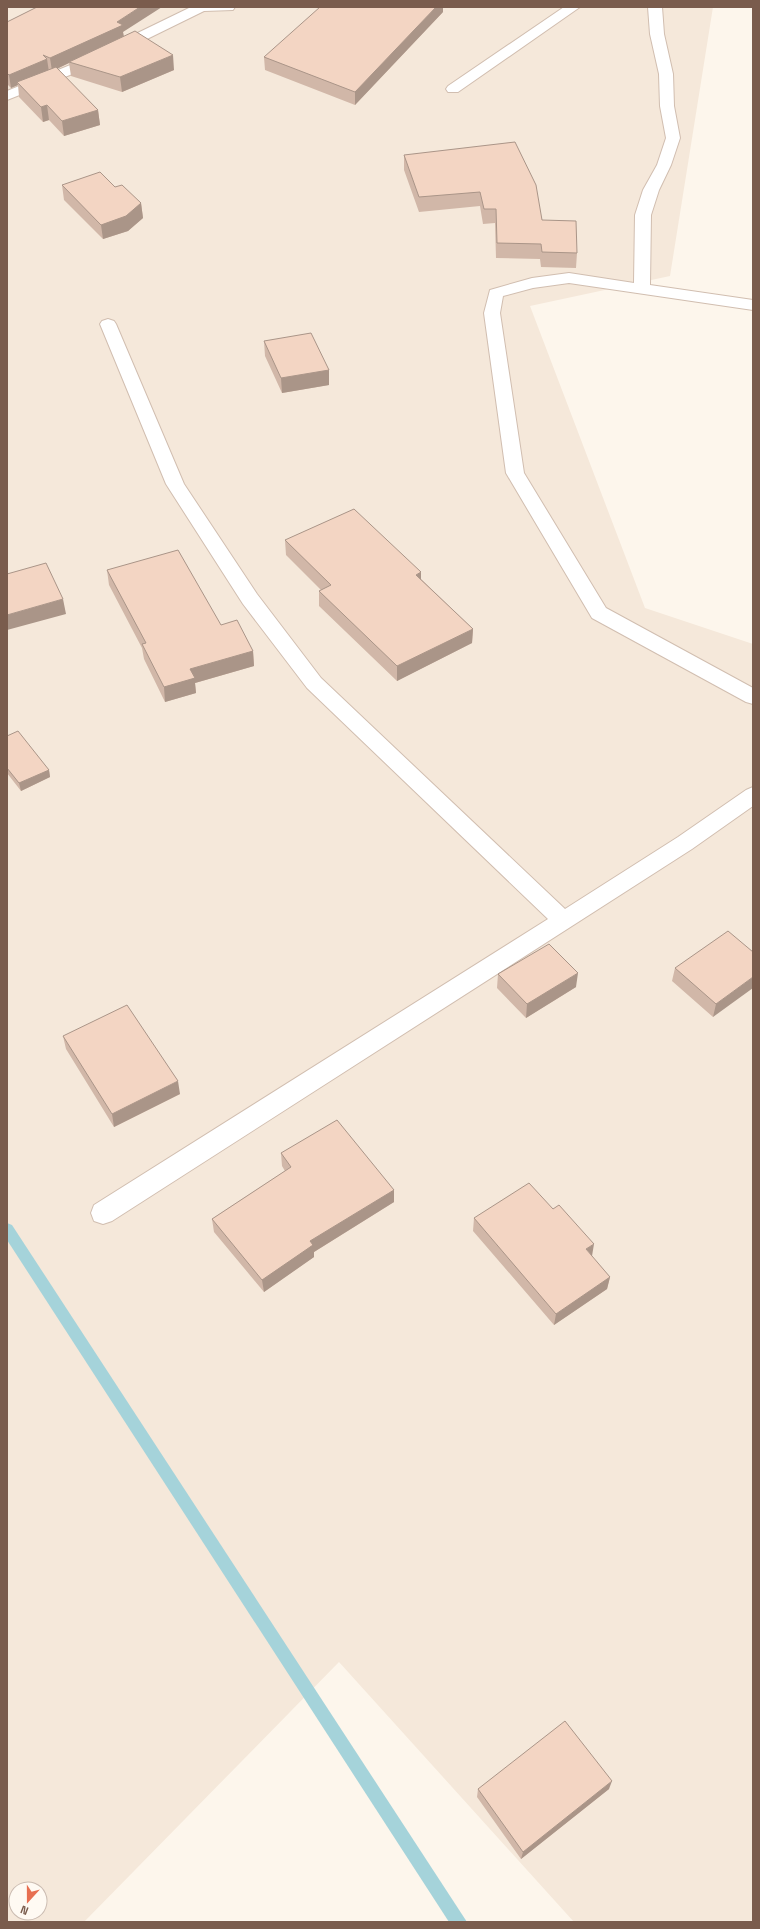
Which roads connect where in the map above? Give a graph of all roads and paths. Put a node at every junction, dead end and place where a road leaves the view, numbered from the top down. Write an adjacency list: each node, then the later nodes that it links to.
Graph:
1 (200, 7): 2 (street); 6 (street)
2 (228, 7)
3 (573, 7): 5 (street)
4 (655, 7): 7 (street)
5 (453, 88)
6 (7, 96)
7 (642, 288): 8 (street); 10 (street)
8 (753, 305)
9 (108, 324): 12 (street)
10 (753, 698)
11 (753, 795): 12 (street)
12 (563, 920): 13 (street)
13 (103, 1213)

